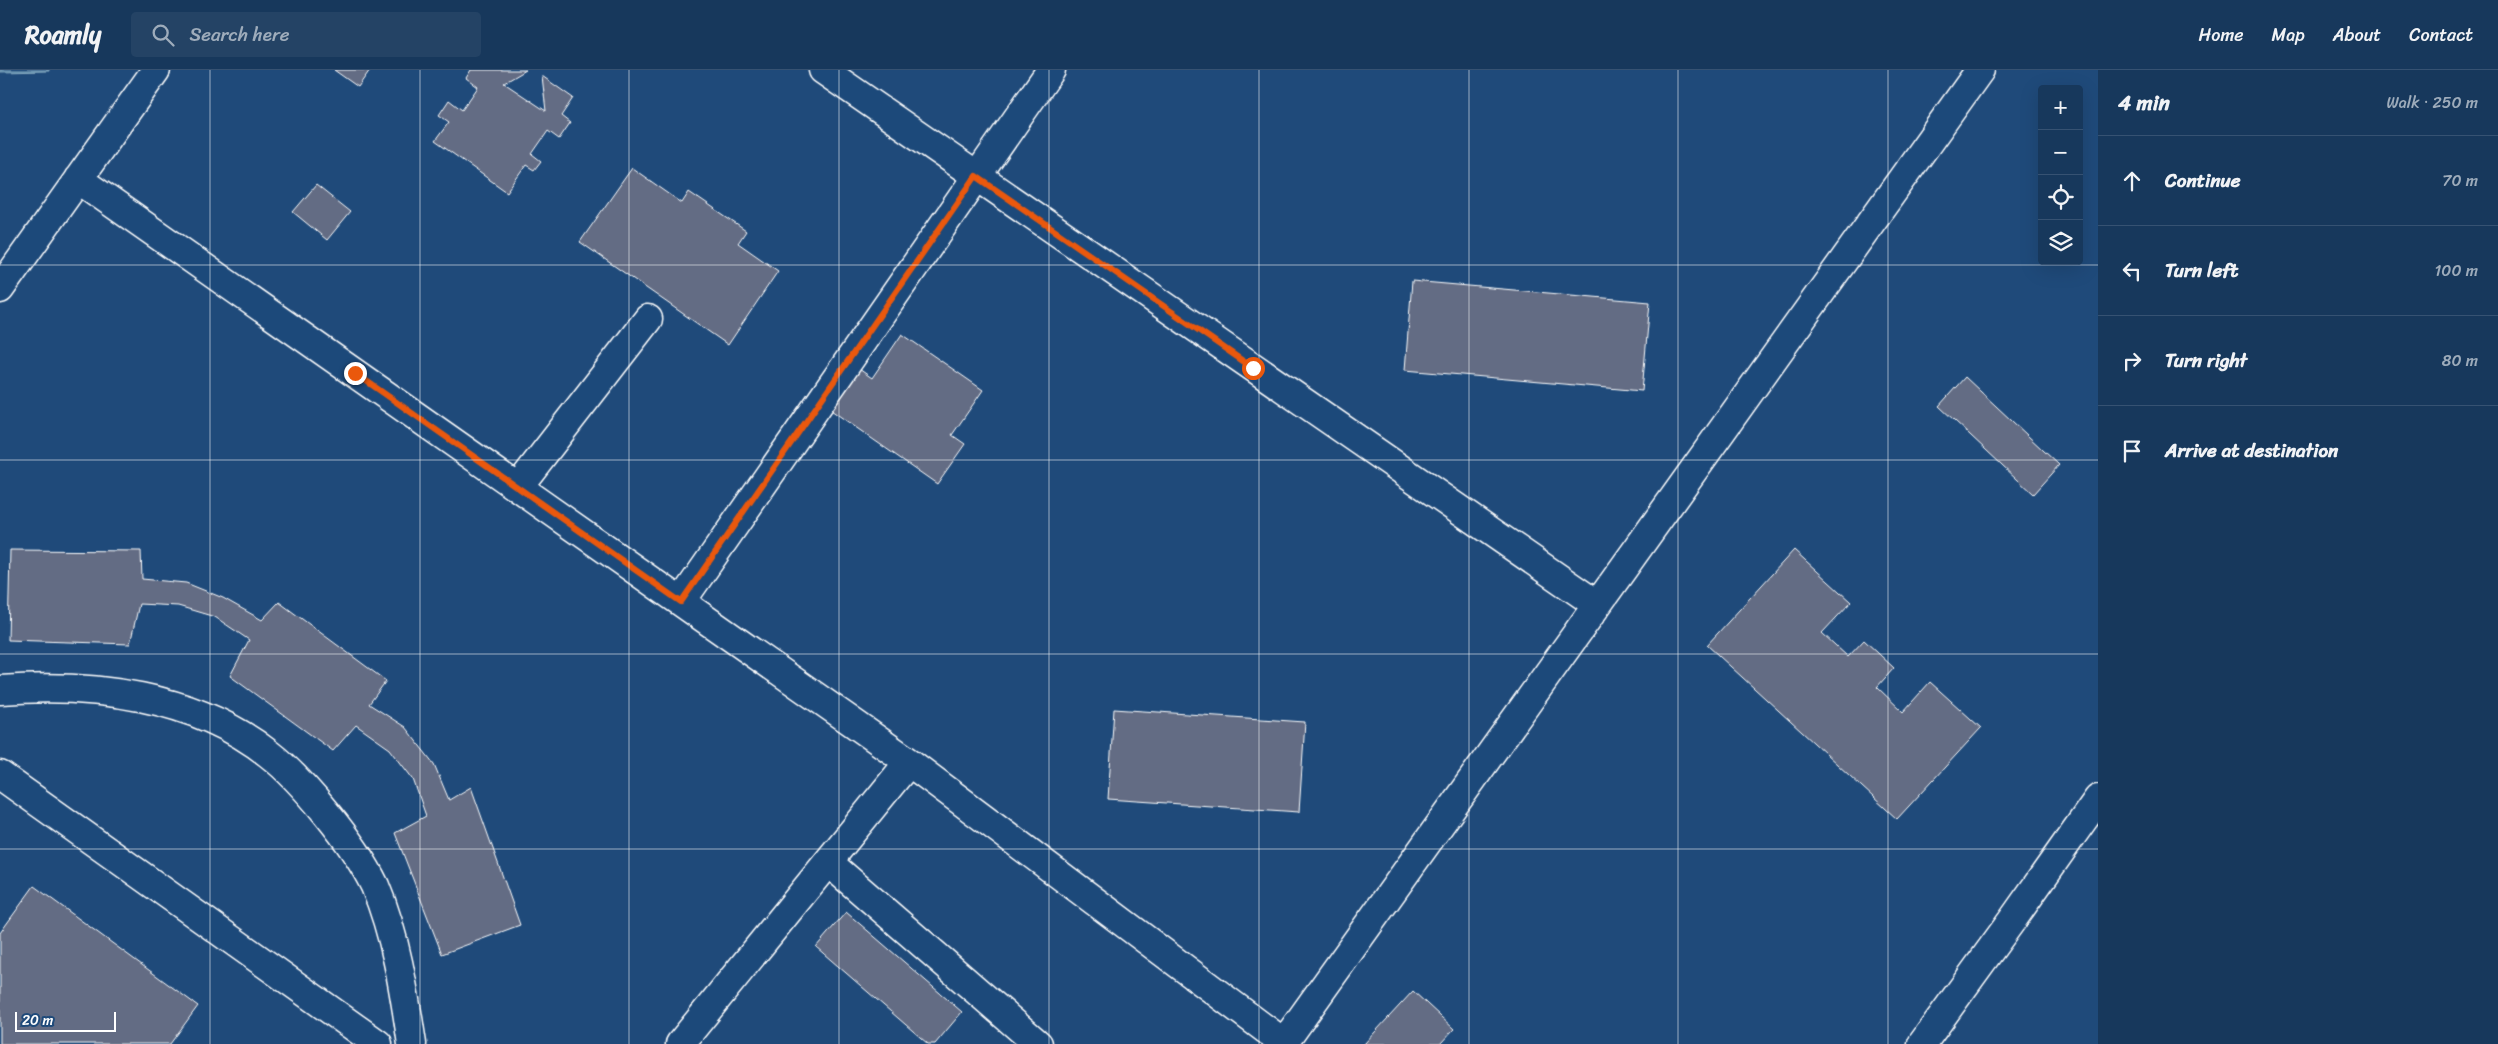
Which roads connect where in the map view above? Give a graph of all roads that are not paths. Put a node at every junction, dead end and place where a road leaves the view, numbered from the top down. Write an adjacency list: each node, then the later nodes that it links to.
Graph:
1 (156, 70): 6 (street)
2 (823, 70): 5 (street)
3 (1051, 70): 5 (street)
4 (1980, 70): 11 (street)
5 (976, 176): 10 (street); 11 (street)
6 (78, 179): 7 (street); 9 (street)
7 (0, 289)
8 (648, 319): 9 (street)
9 (518, 488): 10 (street)
10 (681, 602): 13 (street)
11 (1596, 604): 17 (street)
12 (0, 690): 19 (street)
13 (909, 762): 16 (street); 17 (street)
14 (0, 775): 18 (street)
15 (2098, 798): 22 (street)
16 (828, 862): 20 (street); 21 (street)
17 (1283, 1043)
18 (378, 1044)
19 (412, 1044)
20 (680, 1044)
21 (1038, 1044)
22 (1922, 1044)

